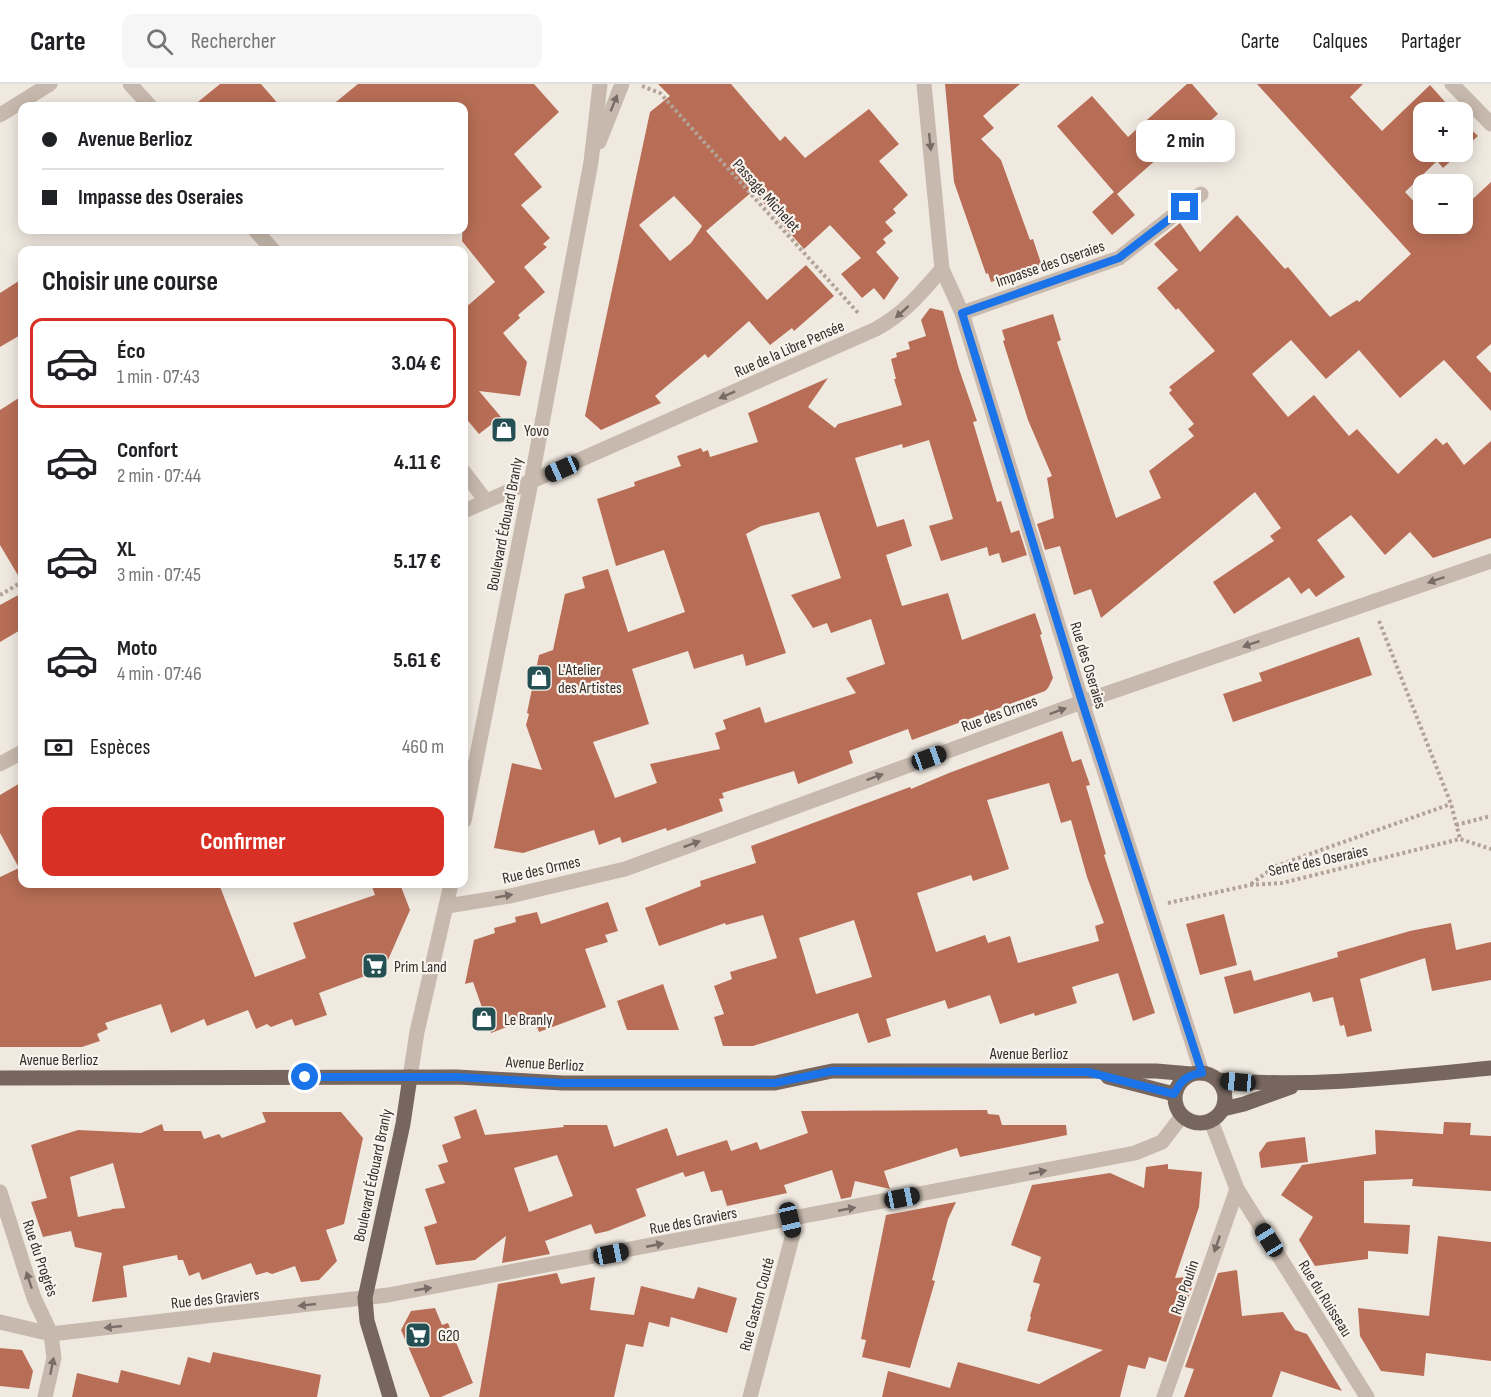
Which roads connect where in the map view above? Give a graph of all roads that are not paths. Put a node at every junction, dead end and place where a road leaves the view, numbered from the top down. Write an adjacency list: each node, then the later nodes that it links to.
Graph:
1 (50, 84): 7 (street)
2 (130, 84): 8 (street)
3 (600, 84): 12 (street, Boulevard Édouard Branly)
4 (622, 84): 12 (street, Boulevard Édouard Branly, one-way to 4)
5 (924, 84): 16 (street, one-way to 16)
6 (1452, 84): 11 (street)
7 (21, 102)
8 (146, 102)
9 (18, 104): 10 (street)
10 (0, 115)
11 (1491, 124)
12 (591, 162): 19 (street, Boulevard Édouard Branly)
13 (1201, 194): 17 (street, Impasse des Oseraies)
14 (259, 234): 15 (street)
15 (269, 246)
16 (942, 269): 17 (street, Rue des Oseraies); 19 (street, Rue de la Libre Pensée, one-way to 19)
17 (962, 313): 23 (street, Rue des Oseraies)
18 (468, 477): 20 (street)
19 (531, 482): 20 (street, Rue de la Libre Pensée); 26 (street, Boulevard Édouard Branly)
20 (486, 501): 21 (street, Rue de la Libre Pensée)
21 (468, 509)
22 (1491, 561): 23 (street, Rue des Ormes, one-way to 23)
23 (1082, 702): 28 (street, Rue des Ormes, one-way to 23); 31 (street, Rue des Oseraies)
24 (18, 754): 25 (street)
25 (0, 764)
26 (468, 801)
27 (450, 888): 28 (street, Boulevard Édouard Branly)
28 (447, 906): 32 (street, Boulevard Édouard Branly)
29 (1491, 1068): 35 (main road)
30 (1088, 1072): 31 (main road, Avenue Berlioz); 32 (main road, Avenue Berlioz); 36 (main road, Avenue Berlioz)
31 (1197, 1073): 34 (main road); 36 (main road)
32 (410, 1077): 33 (main road, Avenue Berlioz); 43 (main road, Boulevard Édouard Branly)
33 (0, 1078)
34 (1218, 1080): 35 (main road); 37 (main road)
35 (1299, 1084): 37 (main road)
36 (1174, 1094): 38 (main road)
37 (1223, 1109): 39 (main road)
38 (1182, 1116): 39 (main road); 42 (street, Rue des Graviers, one-way to 38)
39 (1211, 1121): 40 (street, Rue du Ruisseau)
40 (1237, 1189): 49 (street, Rue Poulin, one-way to 49); 50 (street, Rue du Ruisseau)
41 (0, 1192): 45 (street, Rue du Progrès, one-way to 41)
42 (790, 1220): 43 (street, Rue des Graviers, one-way to 42); 48 (street, Rue Gaston Couté)
43 (365, 1298): 45 (street, Rue des Graviers, one-way to 45); 47 (main road)
44 (0, 1322): 45 (street, Rue des Graviers)
45 (51, 1334): 46 (street, one-way to 45)
46 (45, 1397)
47 (390, 1397)
48 (750, 1397)
49 (1164, 1397)
50 (1367, 1397)

